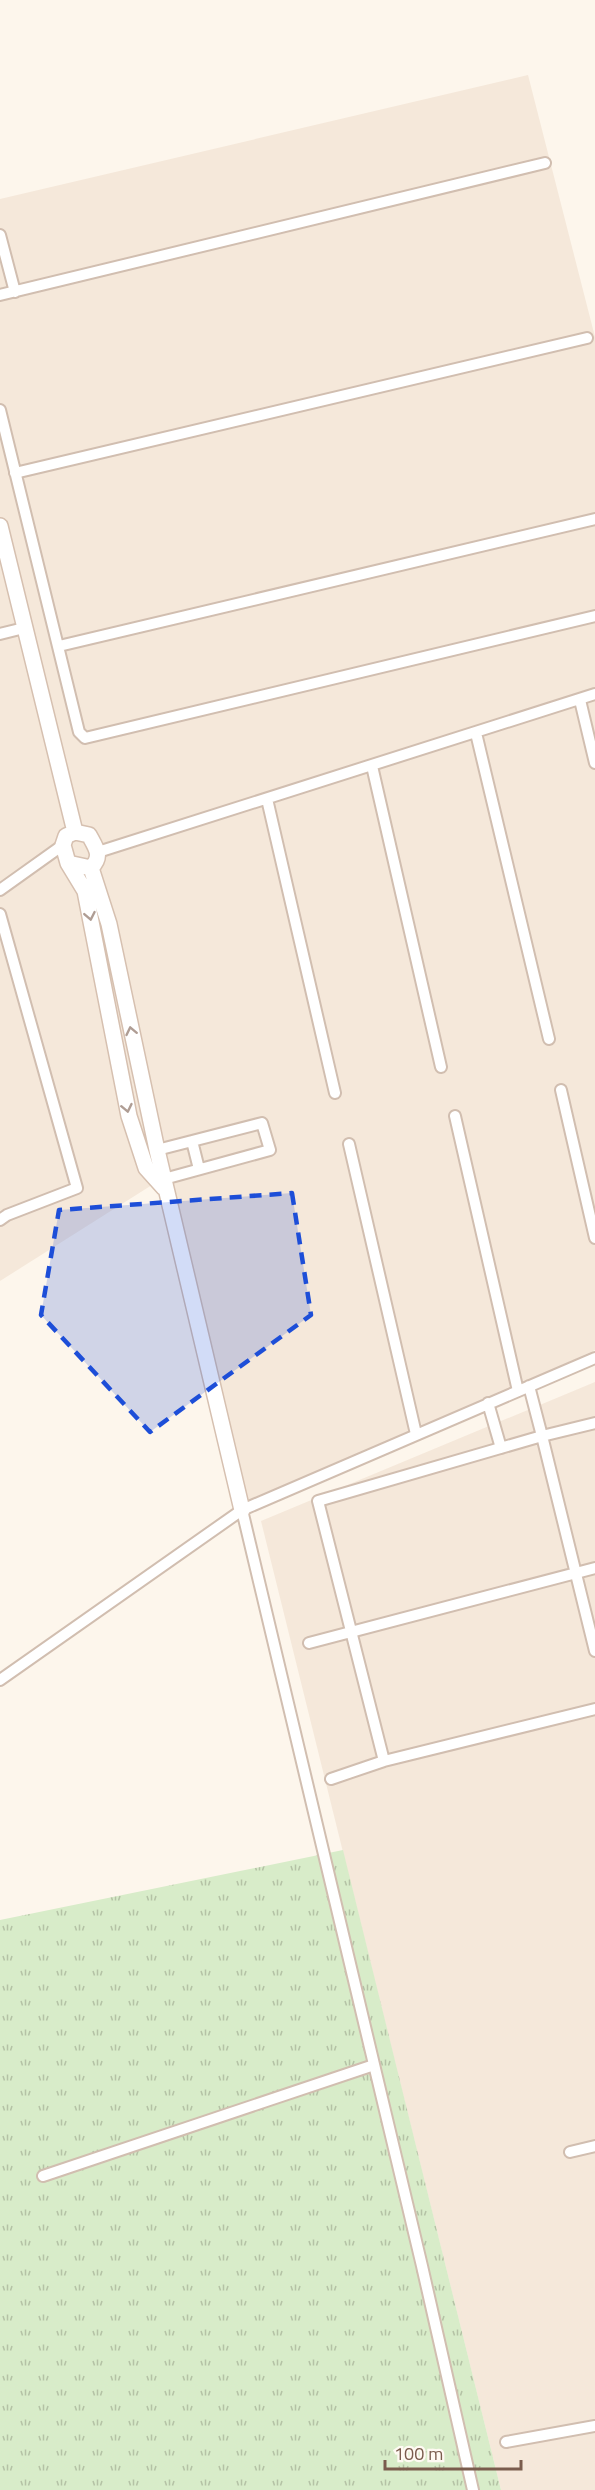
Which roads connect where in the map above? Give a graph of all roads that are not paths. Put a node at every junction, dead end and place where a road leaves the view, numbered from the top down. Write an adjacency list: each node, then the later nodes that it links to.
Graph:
1 (545, 163): 3 (street)
2 (0, 235): 3 (street)
3 (15, 292): 4 (street)
4 (0, 296)
5 (587, 338): 7 (street)
6 (0, 410): 7 (street)
7 (15, 473): 13 (street)
8 (595, 519): 13 (street)
9 (0, 526): 11 (street)
10 (595, 616): 13 (street)
11 (24, 628): 12 (street); 20 (street)
12 (0, 634)
13 (59, 646)
14 (595, 694): 15 (street)
15 (580, 700): 16 (street); 17 (street)
16 (476, 733): 18 (street); 27 (street)
17 (595, 763)
18 (372, 765): 19 (street); 28 (street)
19 (267, 799): 22 (street); 30 (street)
20 (75, 832): 21 (street); 22 (street)
21 (63, 845): 23 (street); 25 (street)
22 (98, 852): 24 (street)
23 (68, 863): 24 (street); 36 (street, one-way to 36)
24 (91, 868): 34 (street, one-way to 24)
25 (0, 890)
26 (0, 914): 37 (street)
27 (549, 1039)
28 (441, 1066)
29 (561, 1090): 38 (street)
30 (335, 1093)
31 (455, 1116): 41 (street)
32 (192, 1141): 34 (street); 35 (street); 35 (street)
33 (349, 1144): 44 (street)
34 (157, 1150): 36 (street)
35 (199, 1169): 36 (street)
36 (165, 1185): 47 (street)
37 (0, 1220)
38 (595, 1238)
39 (595, 1358): 40 (street)
40 (529, 1386): 41 (street); 45 (street)
41 (518, 1391): 42 (street)
42 (489, 1403): 44 (street); 46 (street)
43 (595, 1423): 45 (street)
44 (416, 1434): 47 (street)
45 (542, 1436): 46 (street); 49 (street)
46 (501, 1448): 50 (street)
47 (242, 1510): 53 (street); 57 (street)
48 (595, 1568): 49 (street)
49 (575, 1573): 50 (street); 52 (street)
50 (351, 1632): 51 (street); 55 (street)
51 (309, 1643)
52 (595, 1651)
53 (0, 1680)
54 (595, 1709): 55 (street)
55 (384, 1761): 56 (street)
56 (331, 1779)
57 (374, 2065): 60 (street); 63 (street)
58 (595, 2146): 59 (street)
59 (570, 2152)
60 (43, 2176)
61 (595, 2426): 62 (street)
62 (506, 2442)
63 (473, 2490)

